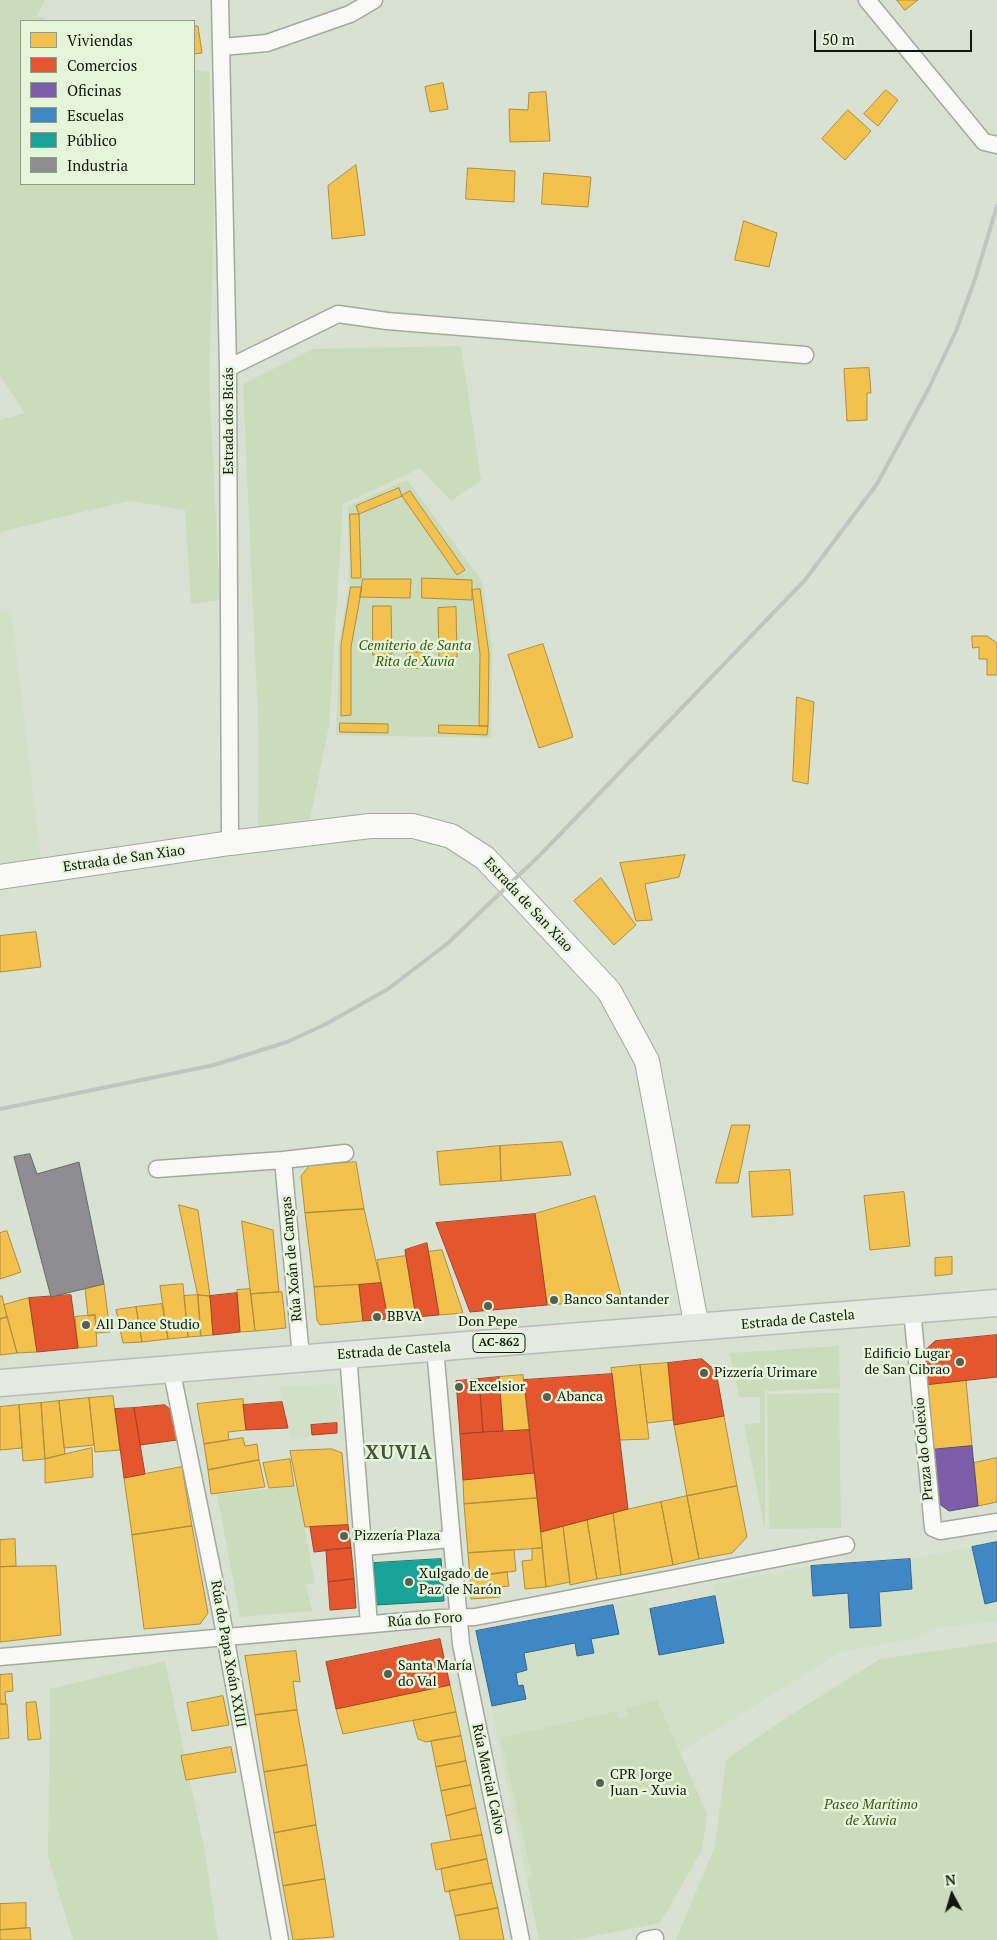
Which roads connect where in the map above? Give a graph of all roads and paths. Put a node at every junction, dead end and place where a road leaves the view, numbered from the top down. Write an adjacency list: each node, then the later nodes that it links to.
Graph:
1 (220, 0): 4 (street, Estrada dos Bicás)
2 (374, 0): 4 (street)
3 (867, 0): 5 (street)
4 (222, 47): 7 (street, Estrada dos Bicás)
5 (990, 144)
6 (805, 355): 7 (street)
7 (228, 368): 8 (street, Estrada dos Bicás)
8 (230, 843): 9 (street, Estrada de San Xiao); 15 (street, Estrada de San Xiao)
9 (0, 877)
10 (344, 1153): 11 (street)
11 (283, 1160): 12 (street); 18 (street, Rúa Xoán de Cangas)
12 (157, 1169)
13 (997, 1303): 14 (main road, Estrada de Castela / AC-862)
14 (912, 1310): 15 (main road, Estrada de Castela / AC-862); 21 (street, Praza do Colexio)
15 (696, 1328): 16 (main road, Estrada de Castela / AC-862)
16 (435, 1348): 17 (main road, Estrada de Castela / AC-862); 22 (street, Rúa Marcial Calvo)
17 (348, 1354): 18 (main road, Estrada de Castela / AC-862); 24 (street)
18 (301, 1357): 19 (main road, Estrada de Castela / AC-862)
19 (171, 1368): 20 (main road, Estrada de Castela / AC-862); 27 (street, Rúa do Papa Xoán XXIII)
20 (0, 1384)
21 (997, 1522)
22 (450, 1539): 24 (street); 25 (street, Rúa Marcial Calvo)
23 (846, 1545): 25 (street, Rúa do Foro)
24 (364, 1547): 26 (street)
25 (457, 1617): 26 (street, Rúa do Foro); 30 (street, Rúa Marcial Calvo)
26 (369, 1624): 27 (street, Rúa do Foro)
27 (225, 1636): 28 (street, Rúa do Foro); 29 (street, Rúa do Papa Xoán XXIII)
28 (0, 1657)
29 (280, 1940)
30 (521, 1940)

